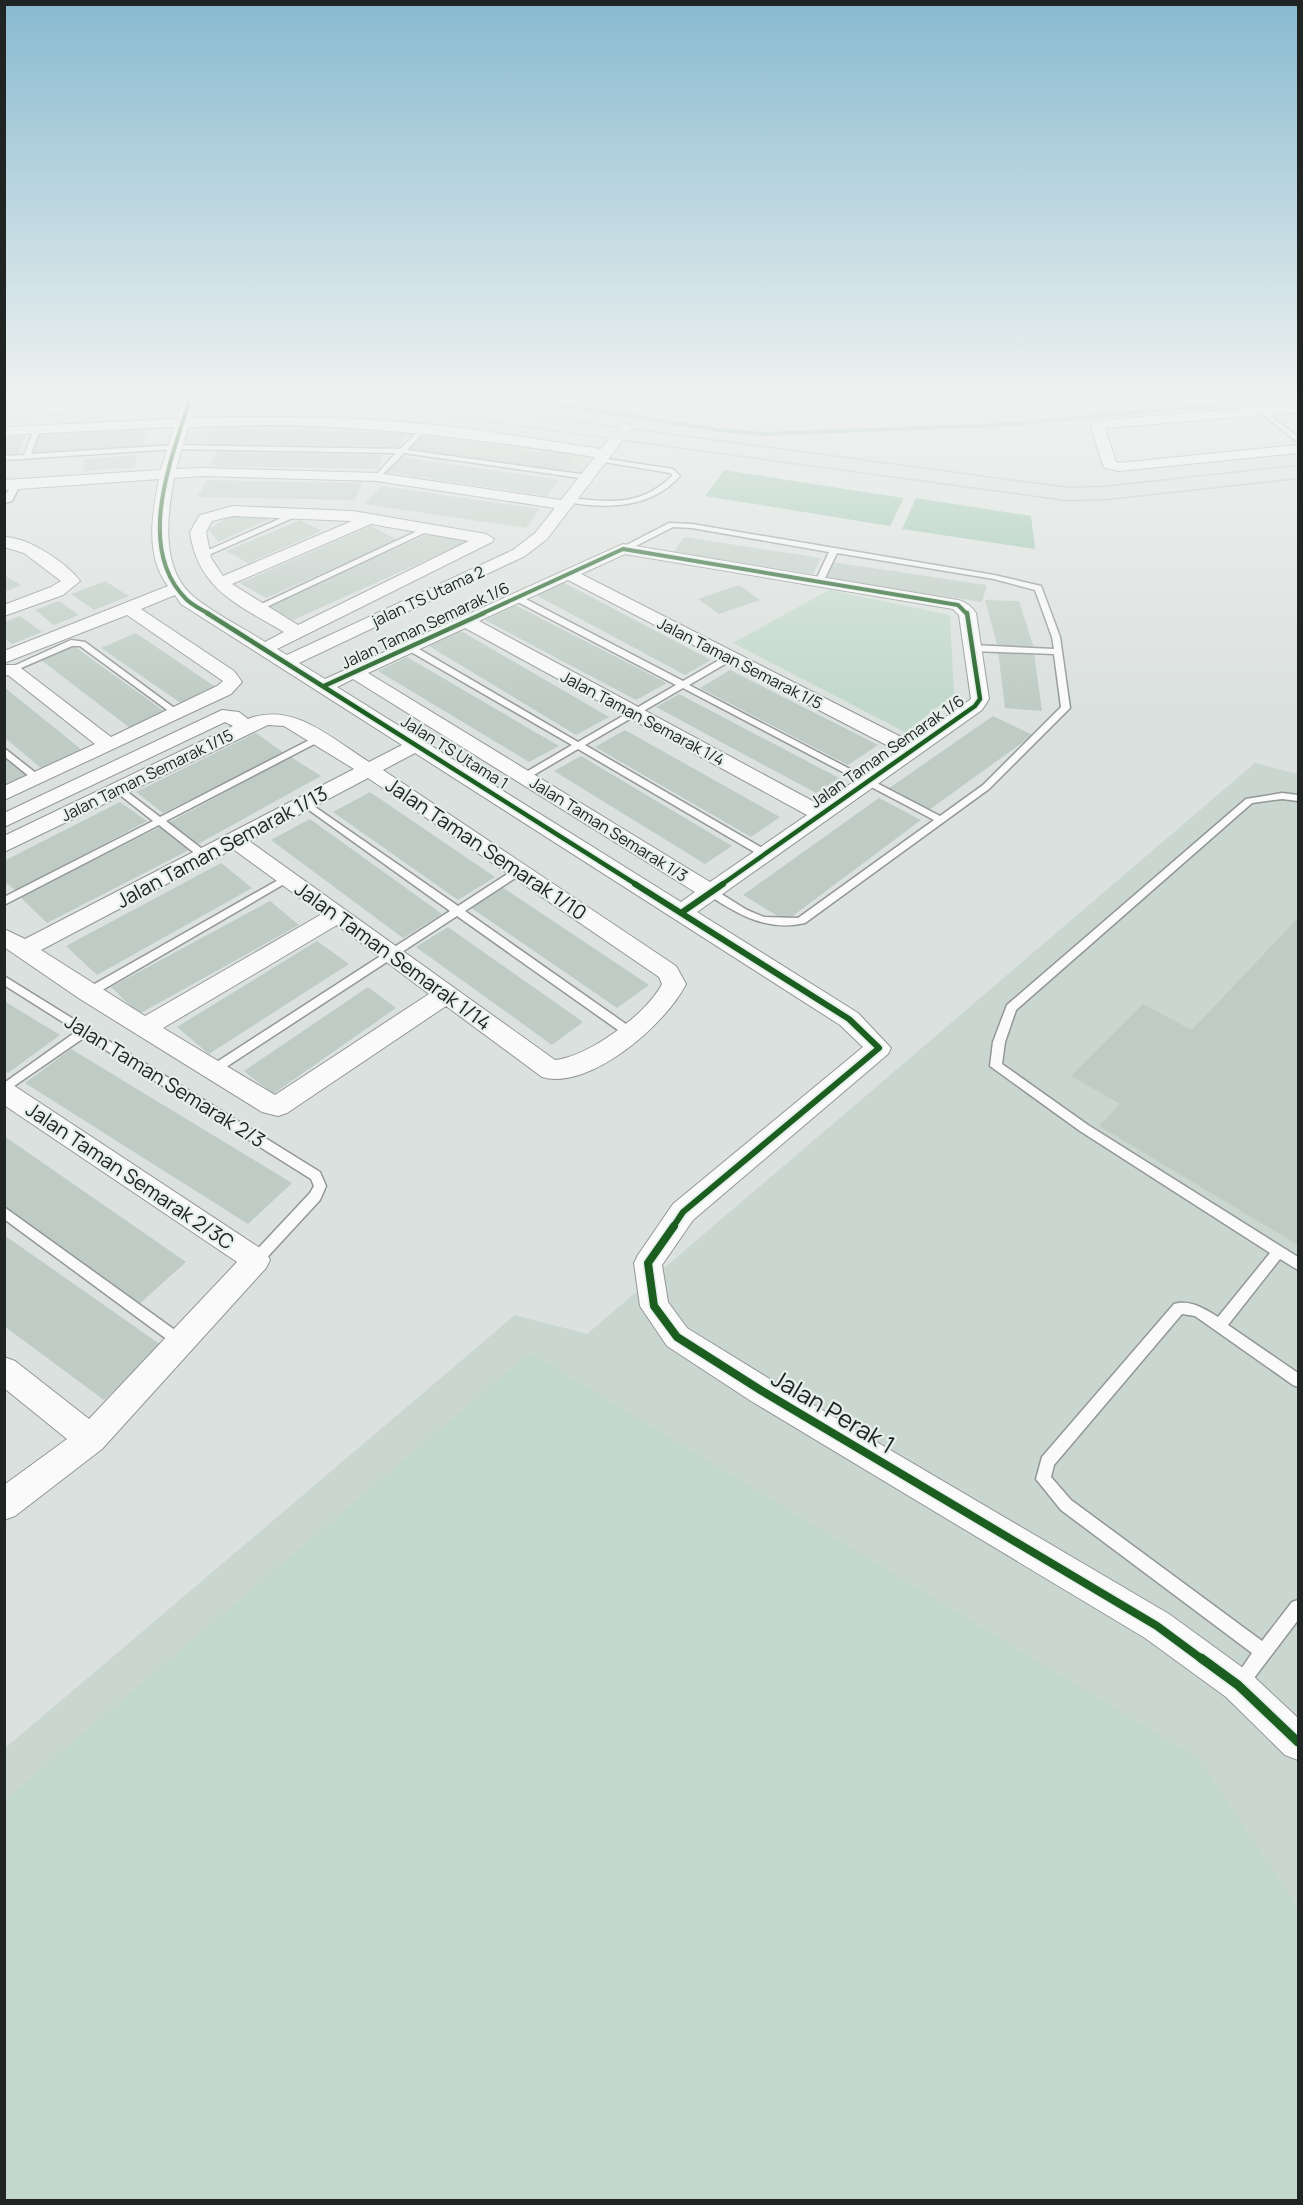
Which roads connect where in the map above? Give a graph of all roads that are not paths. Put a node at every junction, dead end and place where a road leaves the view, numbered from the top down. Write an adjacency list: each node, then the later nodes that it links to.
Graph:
1 (164, 502): 15 (street, Jalan TS Utama 1)
2 (559, 502): 4 (street)
3 (635, 502): 4 (lane)
4 (567, 503): 27 (street, jalan TS Utama 2)
5 (298, 514): 6 (street); 11 (lane); 11 (street)
6 (369, 519): 7 (street); 14 (street)
7 (431, 528): 18 (lane); 21 (street)
8 (4, 542): 19 (street)
9 (623, 549): 10 (lane); 12 (street, Jalan Taman Semarak 1/6); 13 (street, Jalan Taman Semarak 1/6)
10 (834, 550): 13 (lane); 25 (lane)
11 (201, 555): 14 (street)
12 (568, 574): 16 (street, Jalan Taman Semarak 1/6); 26 (street, Jalan Taman Semarak 1/5)
13 (819, 582): 23 (street, Jalan Taman Semarak 1/6)
14 (220, 583): 18 (street)
15 (176, 589): 17 (street); 24 (street, Jalan TS Utama 1)
16 (517, 598): 20 (street, Jalan Taman Semarak 1/6); 30 (lane)
17 (128, 608): 28 (street); 32 (street)
18 (257, 608): 21 (street)
19 (4, 611)
20 (465, 621): 22 (street, Jalan Taman Semarak 1/6); 33 (street, Jalan Taman Semarak 1/4)
21 (297, 632): 24 (street)
22 (409, 647): 29 (street, Jalan Taman Semarak 1/6); 39 (lane)
23 (972, 648): 25 (lane); 40 (street, Jalan Taman Semarak 1/6)
24 (264, 649): 27 (street, Jalan TS Utama 1)
25 (1058, 652): 51 (lane)
26 (729, 658): 30 (lane); 40 (street, Jalan Taman Semarak 1/5)
27 (285, 663): 31 (street, Jalan TS Utama 1)
28 (7, 666): 32 (lane); 38 (street)
29 (354, 672): 31 (street, Jalan Taman Semarak 1/6); 43 (street, Jalan Taman Semarak 1/3)
30 (686, 685): 33 (lane); 45 (lane)
31 (324, 686): 37 (street, Jalan TS Utama 1)
32 (177, 713): 38 (street)
33 (636, 714): 39 (lane); 50 (street, Jalan Taman Semarak 1/4)
34 (291, 722): 35 (street, Jalan Taman Semarak 1/15); 36 (street, Jalan Taman Semarak 1/10)
35 (246, 727): 46 (street, Jalan Taman Semarak 1/15); 52 (street)
36 (319, 738): 42 (street, Jalan Taman Semarak 1/10); 53 (lane)
37 (418, 744): 42 (street, Jalan Taman Semarak 1/13); 63 (street, Jalan TS Utama 1)
38 (110, 745): 44 (street)
39 (580, 745): 43 (lane); 56 (lane)
40 (912, 750): 45 (street, Jalan Taman Semarak 1/6)
41 (4, 751): 44 (lane)
42 (369, 770): 49 (street, Jalan Taman Semarak 1/13); 58 (street, Jalan Taman Semarak 1/10)
43 (524, 777): 60 (street, Jalan Taman Semarak 1/3)
44 (38, 779): 47 (street)
45 (867, 782): 50 (street, Jalan Taman Semarak 1/6); 51 (lane)
46 (118, 789): 53 (lane); 55 (street, Jalan Taman Semarak 1/15)
47 (4, 795)
48 (1299, 798): 78 (lane)
49 (305, 803): 54 (street, Jalan Taman Semarak 1/13); 62 (lane)
50 (821, 814): 56 (street, Jalan Taman Semarak 1/6)
51 (941, 820): 60 (lane)
52 (4, 821)
53 (160, 821): 57 (lane); 61 (lane)
54 (236, 841): 57 (street, Jalan Taman Semarak 1/13); 59 (street, Jalan Taman Semarak 1/14)
55 (4, 845)
56 (765, 854): 60 (street, Jalan Taman Semarak 1/6)
57 (206, 856): 66 (street, Jalan Taman Semarak 1/13)
58 (519, 871): 62 (lane); 73 (street, Jalan Taman Semarak 1/10)
59 (287, 878): 64 (street, Jalan Taman Semarak 1/14); 69 (lane)
60 (711, 892): 63 (street, Jalan Taman Semarak 1/6)
61 (4, 902)
62 (458, 911): 67 (lane); 73 (lane)
63 (681, 913): 74 (street, Jalan TS Utama 1)
64 (337, 915): 67 (street, Jalan Taman Semarak 1/14); 71 (street)
65 (4, 936): 66 (street)
66 (25, 949): 69 (street)
67 (392, 954): 70 (street, Jalan Taman Semarak 1/14); 75 (lane)
68 (4, 980): 72 (lane, Jalan Taman Semarak 2/3)
69 (88, 993): 71 (street)
70 (446, 994): 73 (street, Jalan Taman Semarak 1/14); 75 (street)
71 (144, 1028): 75 (street)
72 (85, 1031): 76 (lane); 79 (lane, Jalan Taman Semarak 2/3)
73 (629, 1032)
74 (879, 1048): 89 (street, Jalan Perak 1)
75 (213, 1070)
76 (4, 1091): 79 (street, Jalan Taman Semarak 2/3C)
77 (4, 1212): 82 (lane)
78 (1279, 1251): 80 (lane); 81 (lane)
79 (256, 1260): 82 (street)
80 (1299, 1264)
81 (1219, 1326): 84 (lane); 88 (lane)
82 (182, 1343): 85 (street)
83 (4, 1370): 85 (street)
84 (1299, 1381)
85 (91, 1439): 86 (street)
86 (4, 1505)
87 (1299, 1608): 88 (lane)
88 (1264, 1652): 89 (lane)
89 (1238, 1685): 90 (street, Jalan Perak 1)
90 (1299, 1742)

